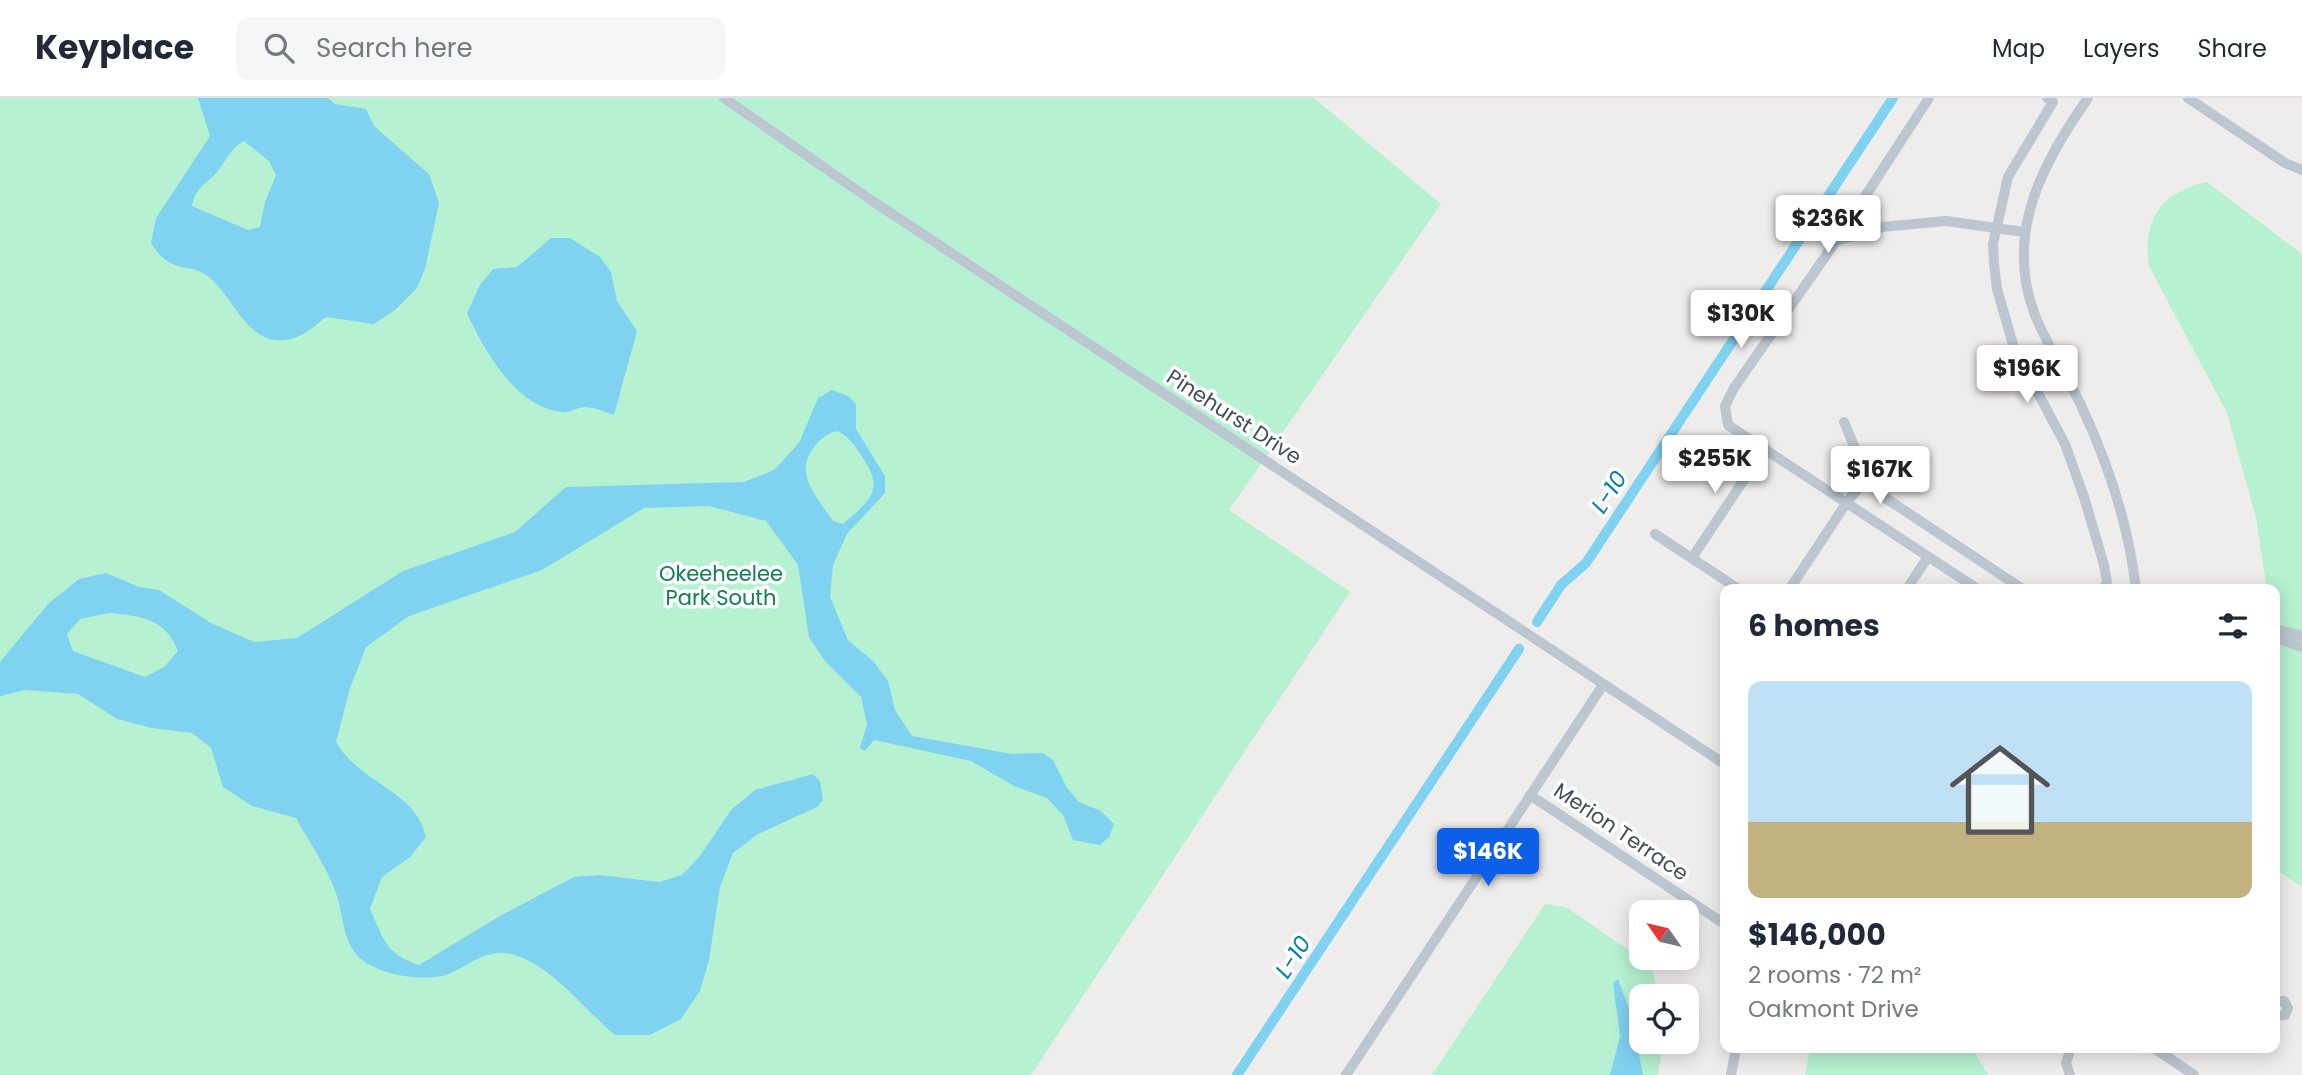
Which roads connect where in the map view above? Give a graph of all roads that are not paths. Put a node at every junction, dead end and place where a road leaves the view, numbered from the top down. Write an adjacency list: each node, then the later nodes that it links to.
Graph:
1 (723, 98): 28 (street, Pinehurst Drive)
2 (1929, 98): 9 (street)
3 (2047, 98): 7 (street)
4 (2088, 98): 8 (street)
5 (2188, 98): 6 (street)
6 (2302, 170)
7 (1996, 228): 8 (street); 9 (street); 22 (street)
8 (2024, 232): 23 (street)
9 (1836, 241): 11 (street)
10 (1844, 422): 12 (street)
11 (1765, 449): 13 (street); 16 (street)
12 (1868, 477): 13 (street); 21 (street)
13 (1846, 502): 15 (street); 18 (street)
14 (1656, 534): 16 (street)
15 (1928, 556): 19 (street); 20 (street)
16 (1692, 558): 17 (street)
17 (1731, 584)
18 (1793, 584)
19 (1910, 584)
20 (1970, 584)
21 (2014, 584)
22 (2107, 584)
23 (2135, 584)
24 (2280, 634): 26 (street)
25 (2280, 636): 27 (street)
26 (2302, 636)
27 (2302, 647)
28 (1603, 684): 29 (street, Pinehurst Drive); 30 (street)
29 (1720, 761)
30 (1530, 795): 31 (street, Merion Terrace); 37 (street)
31 (1720, 921)
32 (2280, 1001): 33 (street)
33 (2280, 1016)
34 (1735, 1053): 38 (street)
35 (2069, 1053): 39 (street)
36 (2161, 1053): 40 (street)
37 (1346, 1075)
38 (1731, 1075)
39 (2070, 1075)
40 (2194, 1075)

